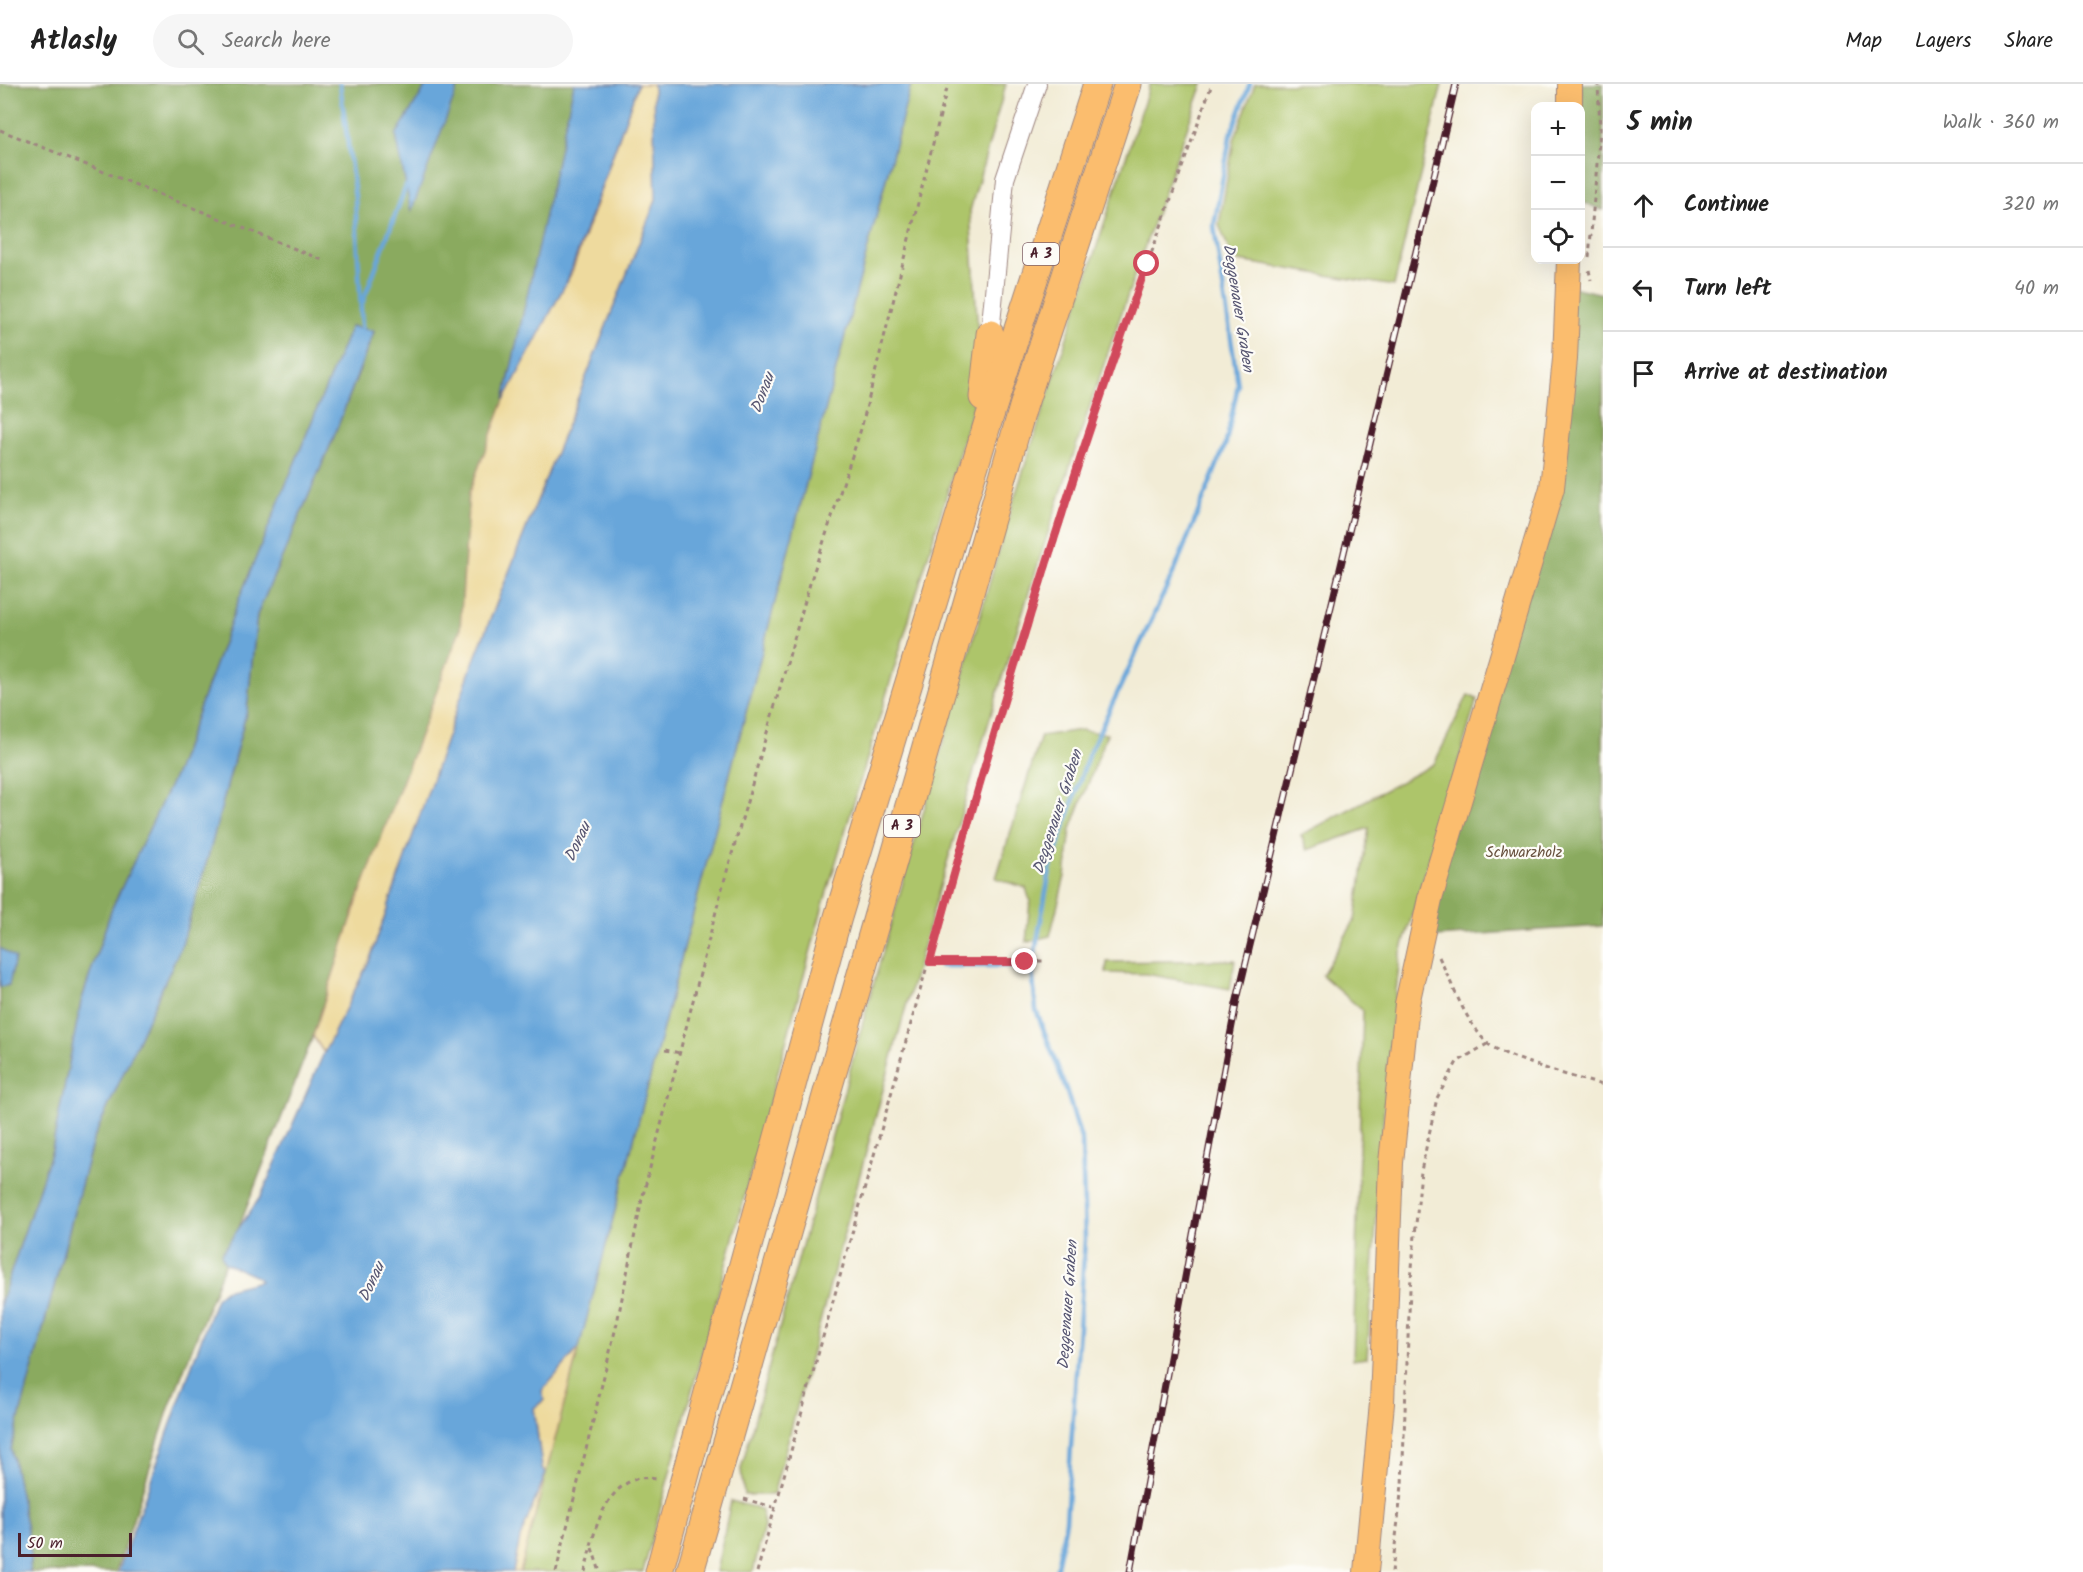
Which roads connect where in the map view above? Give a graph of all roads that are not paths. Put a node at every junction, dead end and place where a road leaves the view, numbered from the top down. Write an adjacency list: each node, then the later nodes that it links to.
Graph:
1 (1037, 84): 7 (lane)
2 (1097, 84): 8 (highway, A 3)
3 (1128, 84): 10 (highway, A 3)
4 (1570, 84): 5 (main road)
5 (1570, 102)
6 (1571, 264): 11 (main road)
7 (990, 334): 8 (highway)
8 (987, 425): 9 (highway, A 3)
9 (659, 1572)
10 (690, 1572)
11 (1366, 1572)

